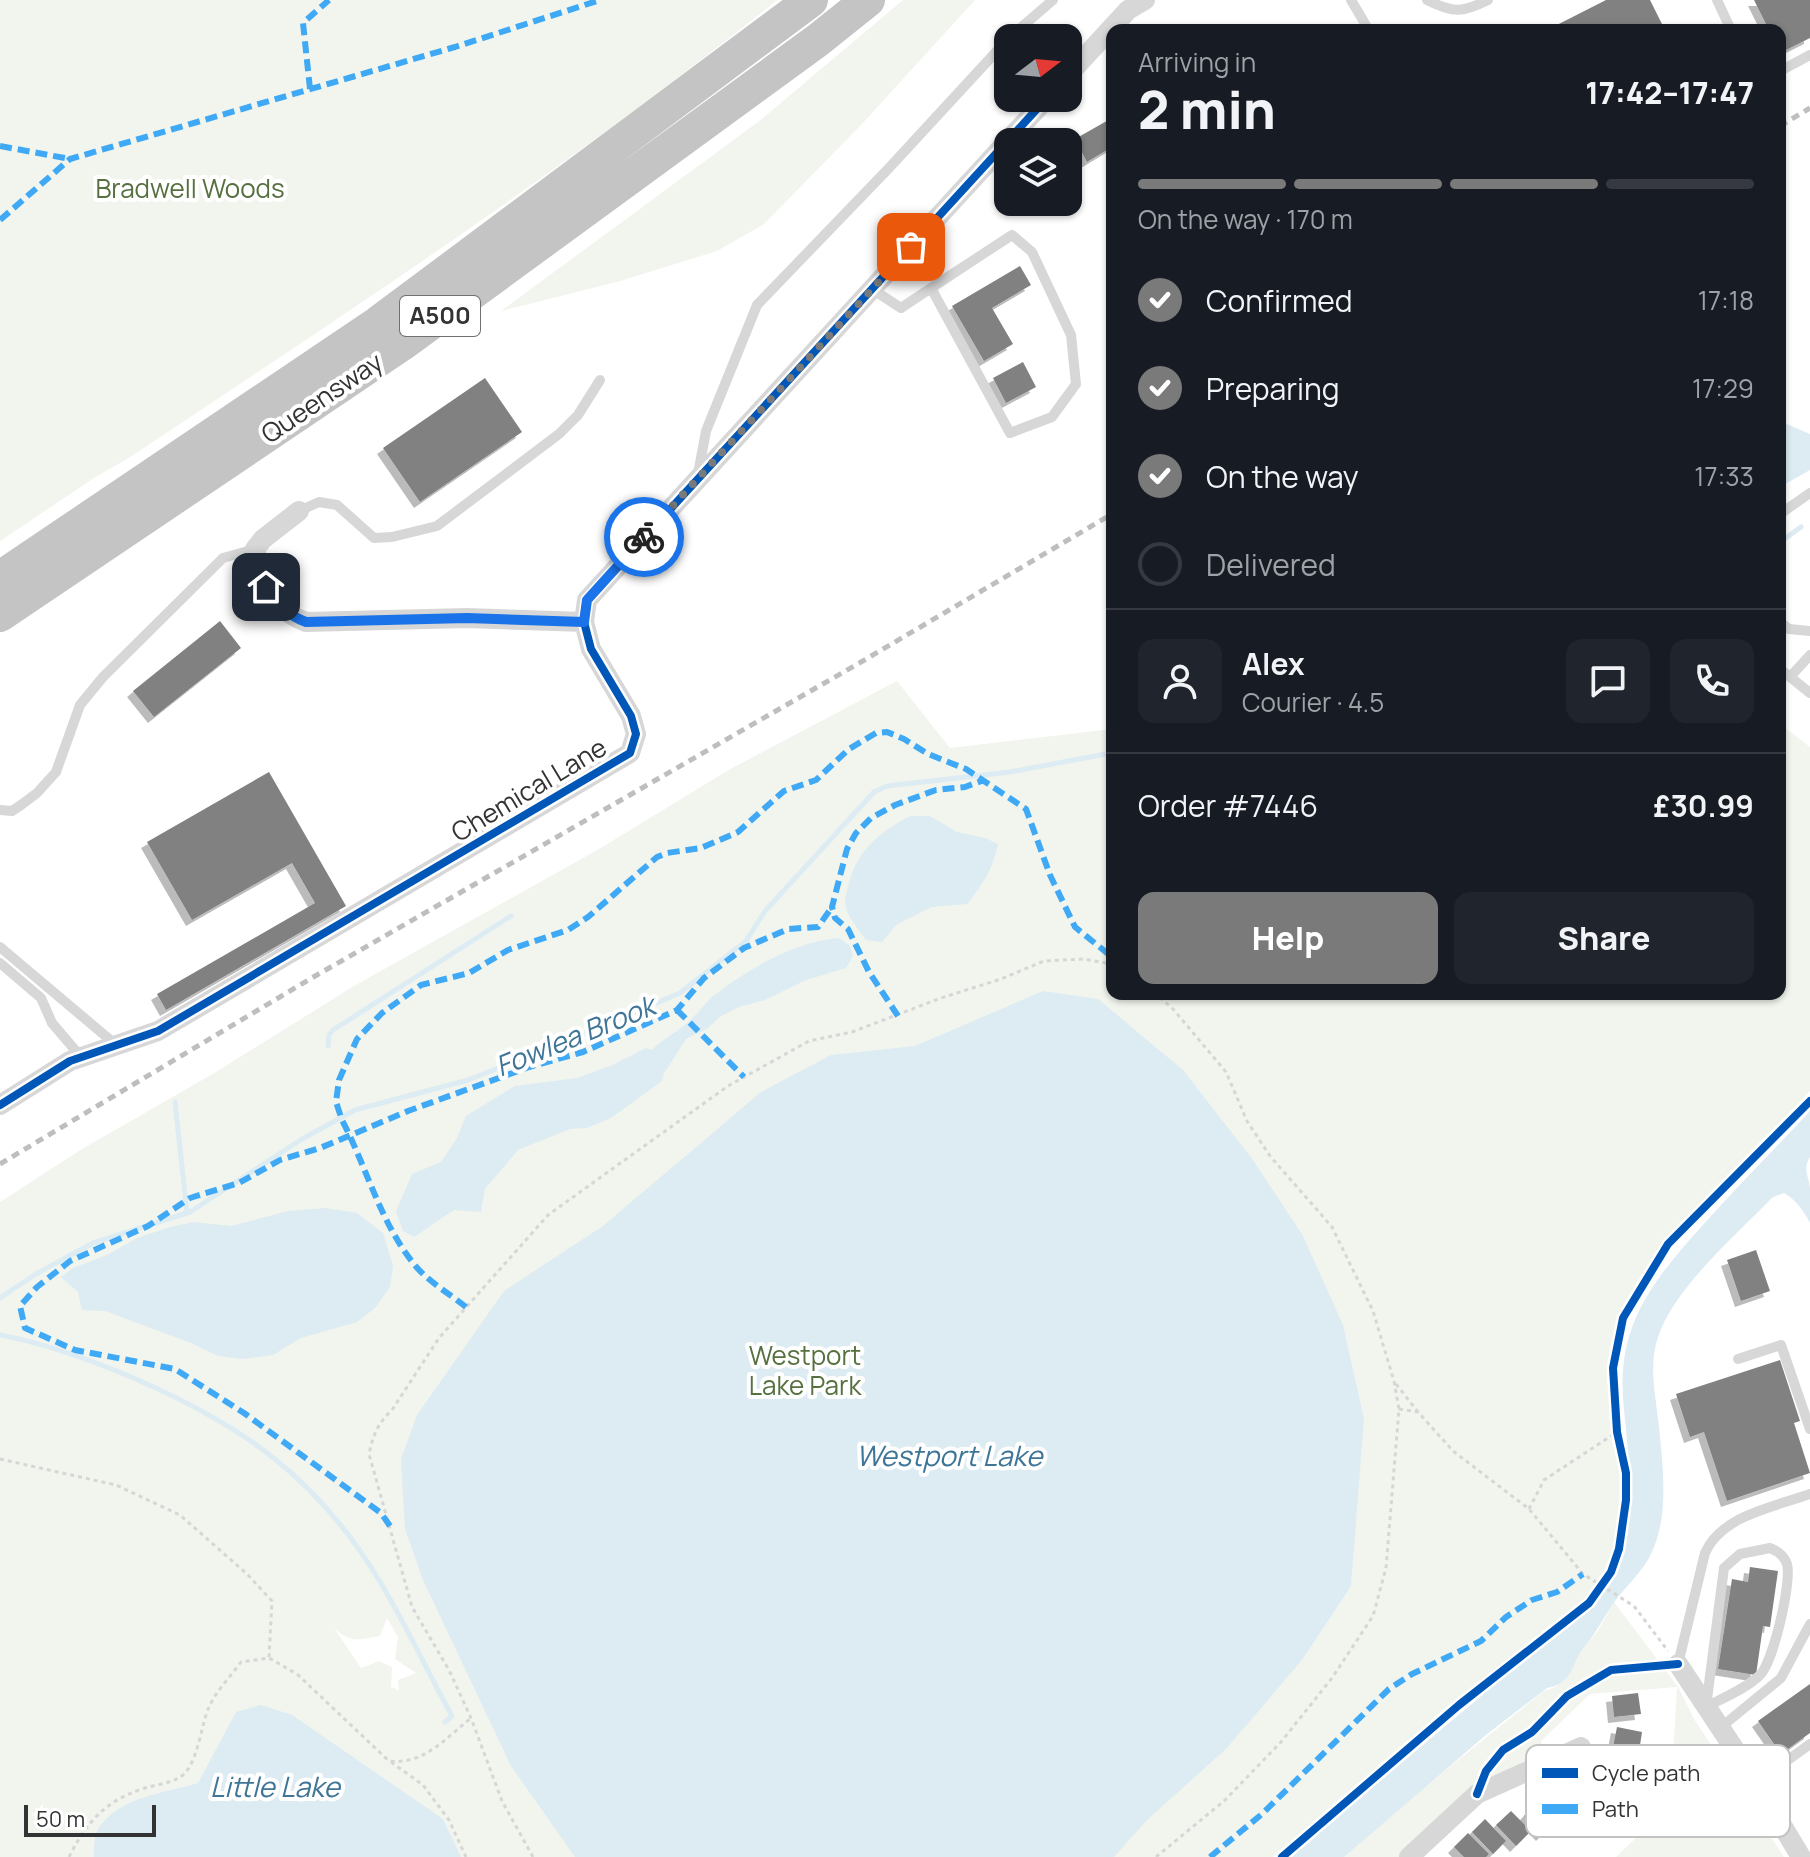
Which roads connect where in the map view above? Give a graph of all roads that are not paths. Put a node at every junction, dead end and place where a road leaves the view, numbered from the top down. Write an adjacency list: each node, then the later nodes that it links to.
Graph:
1 (811, 0): 27 (highway, Queensway / A500)
2 (868, 0): 28 (highway, Queensway / A500)
3 (1053, 0): 9 (lane)
4 (1145, 0): 10 (street)
5 (1351, 0): 11 (lane)
6 (1427, 0): 7 (lane)
7 (1488, 0)
8 (1717, 0): 12 (lane)
9 (1025, 24)
10 (1115, 24)
11 (1365, 24)
12 (1728, 24)
13 (1106, 34): 16 (street)
14 (994, 54): 22 (lane)
15 (1810, 55): 17 (lane)
16 (1082, 60)
17 (1786, 68)
18 (1034, 112): 20 (street)
19 (931, 288): 19 (lane); 20 (lane)
20 (872, 289): 22 (street)
21 (600, 380): 25 (lane)
22 (697, 480): 29 (street)
23 (1810, 493): 24 (lane)
24 (1786, 510)
25 (299, 511): 26 (street)
26 (255, 549): 29 (street); 36 (lane)
27 (0, 578)
28 (0, 615)
29 (584, 622): 39 (street, Chemical Lane)
30 (1786, 627): 31 (lane)
31 (1810, 631)
32 (1810, 655): 34 (lane)
33 (1786, 674): 34 (lane)
34 (1790, 677): 35 (lane)
35 (1810, 693)
36 (0, 810)
37 (0, 947): 39 (lane)
38 (0, 963): 40 (lane)
39 (115, 1044): 40 (street, Chemical Lane)
40 (81, 1057): 41 (street, Chemical Lane)
41 (0, 1105)
42 (1738, 1359): 43 (lane)
43 (1810, 1429)
44 (1810, 1494): 46 (lane)
45 (1810, 1624): 48 (lane)
46 (1678, 1664): 47 (street)
47 (1706, 1707): 47 (lane); 48 (street)
48 (1720, 1728): 50 (street)
49 (1810, 1744): 51 (lane)
50 (1731, 1745)
51 (1790, 1758)
52 (1526, 1768): 54 (street)
53 (1789, 1837): 55 (street)
54 (1409, 1857)
55 (1801, 1857)

